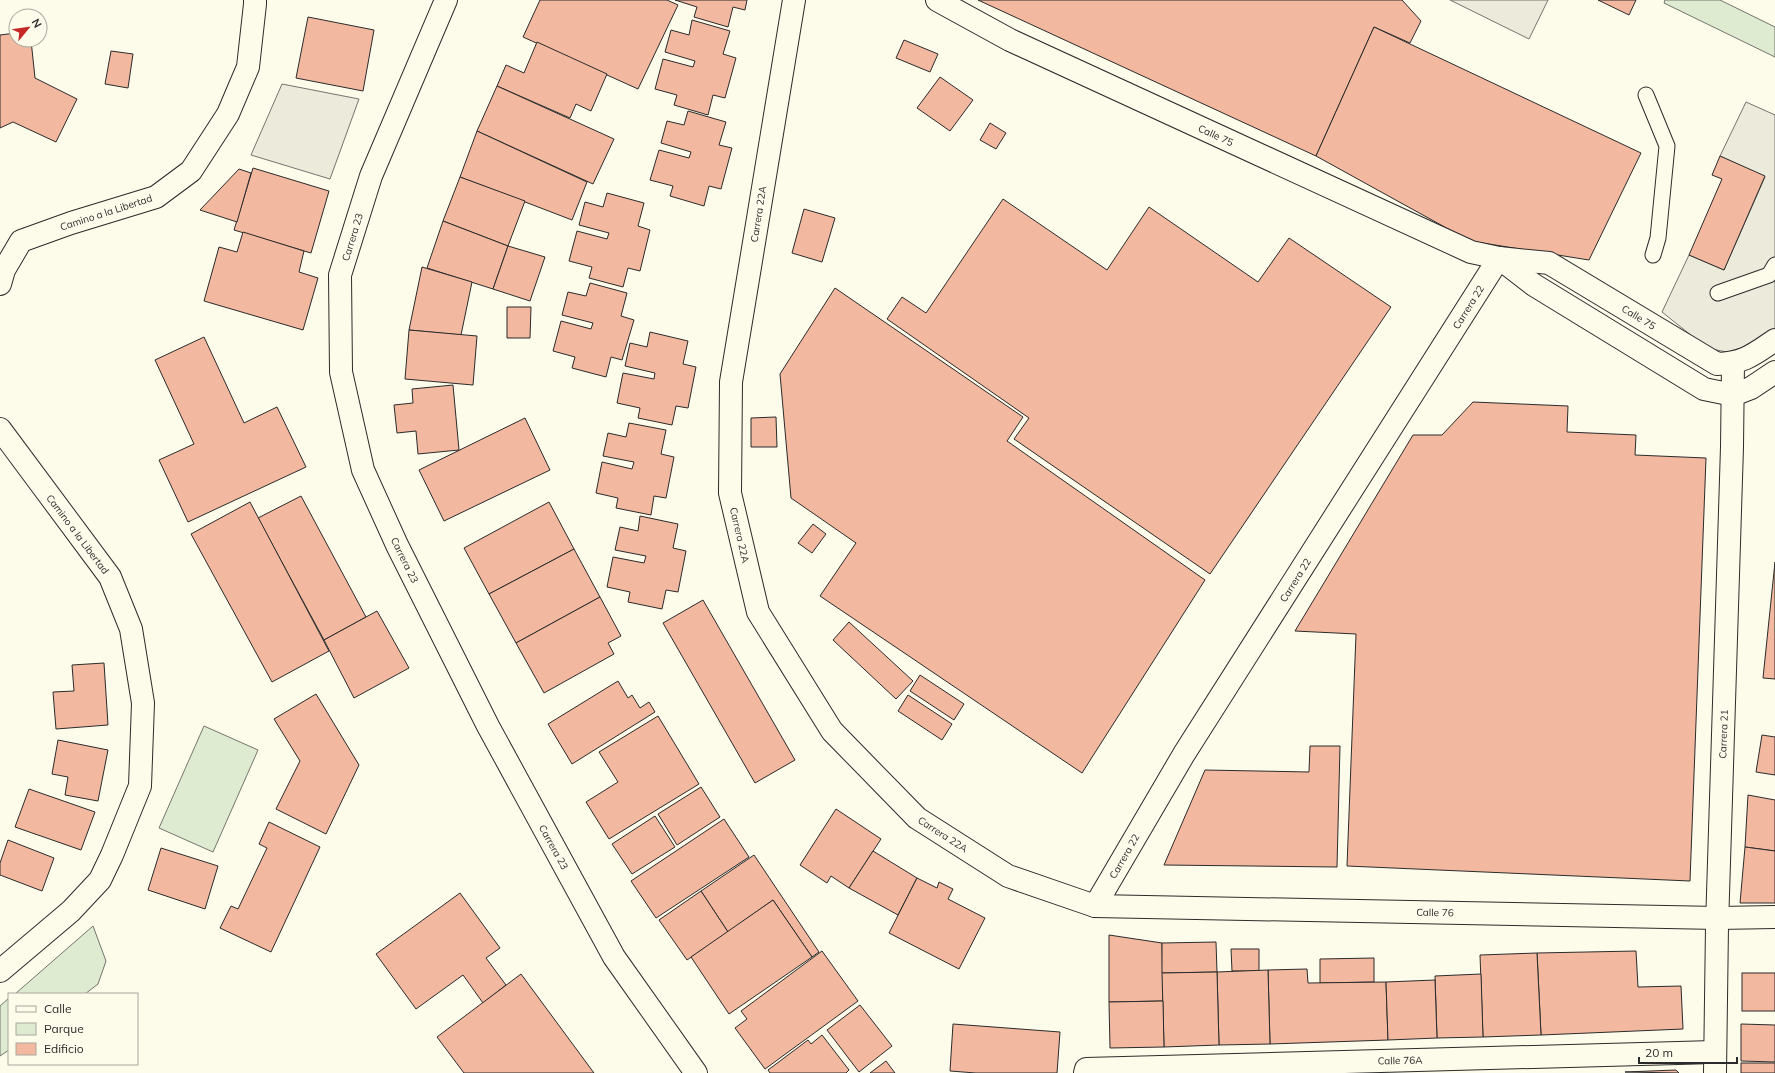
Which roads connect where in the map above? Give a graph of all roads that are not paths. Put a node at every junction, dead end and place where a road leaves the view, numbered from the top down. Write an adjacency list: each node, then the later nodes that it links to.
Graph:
1 (254, 0): 9 (street, Camino a la Libertad)
2 (446, 0): 22 (street, Carrera 23)
3 (794, 0): 16 (street, Carrera 22A)
4 (937, 0): 7 (street, Calle 75)
5 (1646, 95): 6 (lane)
6 (1653, 255)
7 (1499, 258): 12 (street, Calle 75); 14 (street, Calle 75); 16 (street, Carrera 22)
8 (1775, 265): 10 (lane)
9 (0, 284)
10 (1718, 293)
11 (1775, 340): 12 (street, Calle 75)
12 (1733, 363): 14 (street, Carrera 21)
13 (1775, 372): 14 (street)
14 (1733, 395): 18 (street, Carrera 21)
15 (0, 429): 19 (street, Camino a la Libertad)
16 (1095, 906): 18 (street, Calle 76)
17 (1775, 917): 18 (street, Calle 76)
18 (1718, 918): 20 (street, Carrera 21)
19 (0, 971)
20 (1715, 1063): 21 (street, Calle 76A)
21 (1085, 1071)
22 (696, 1073)

